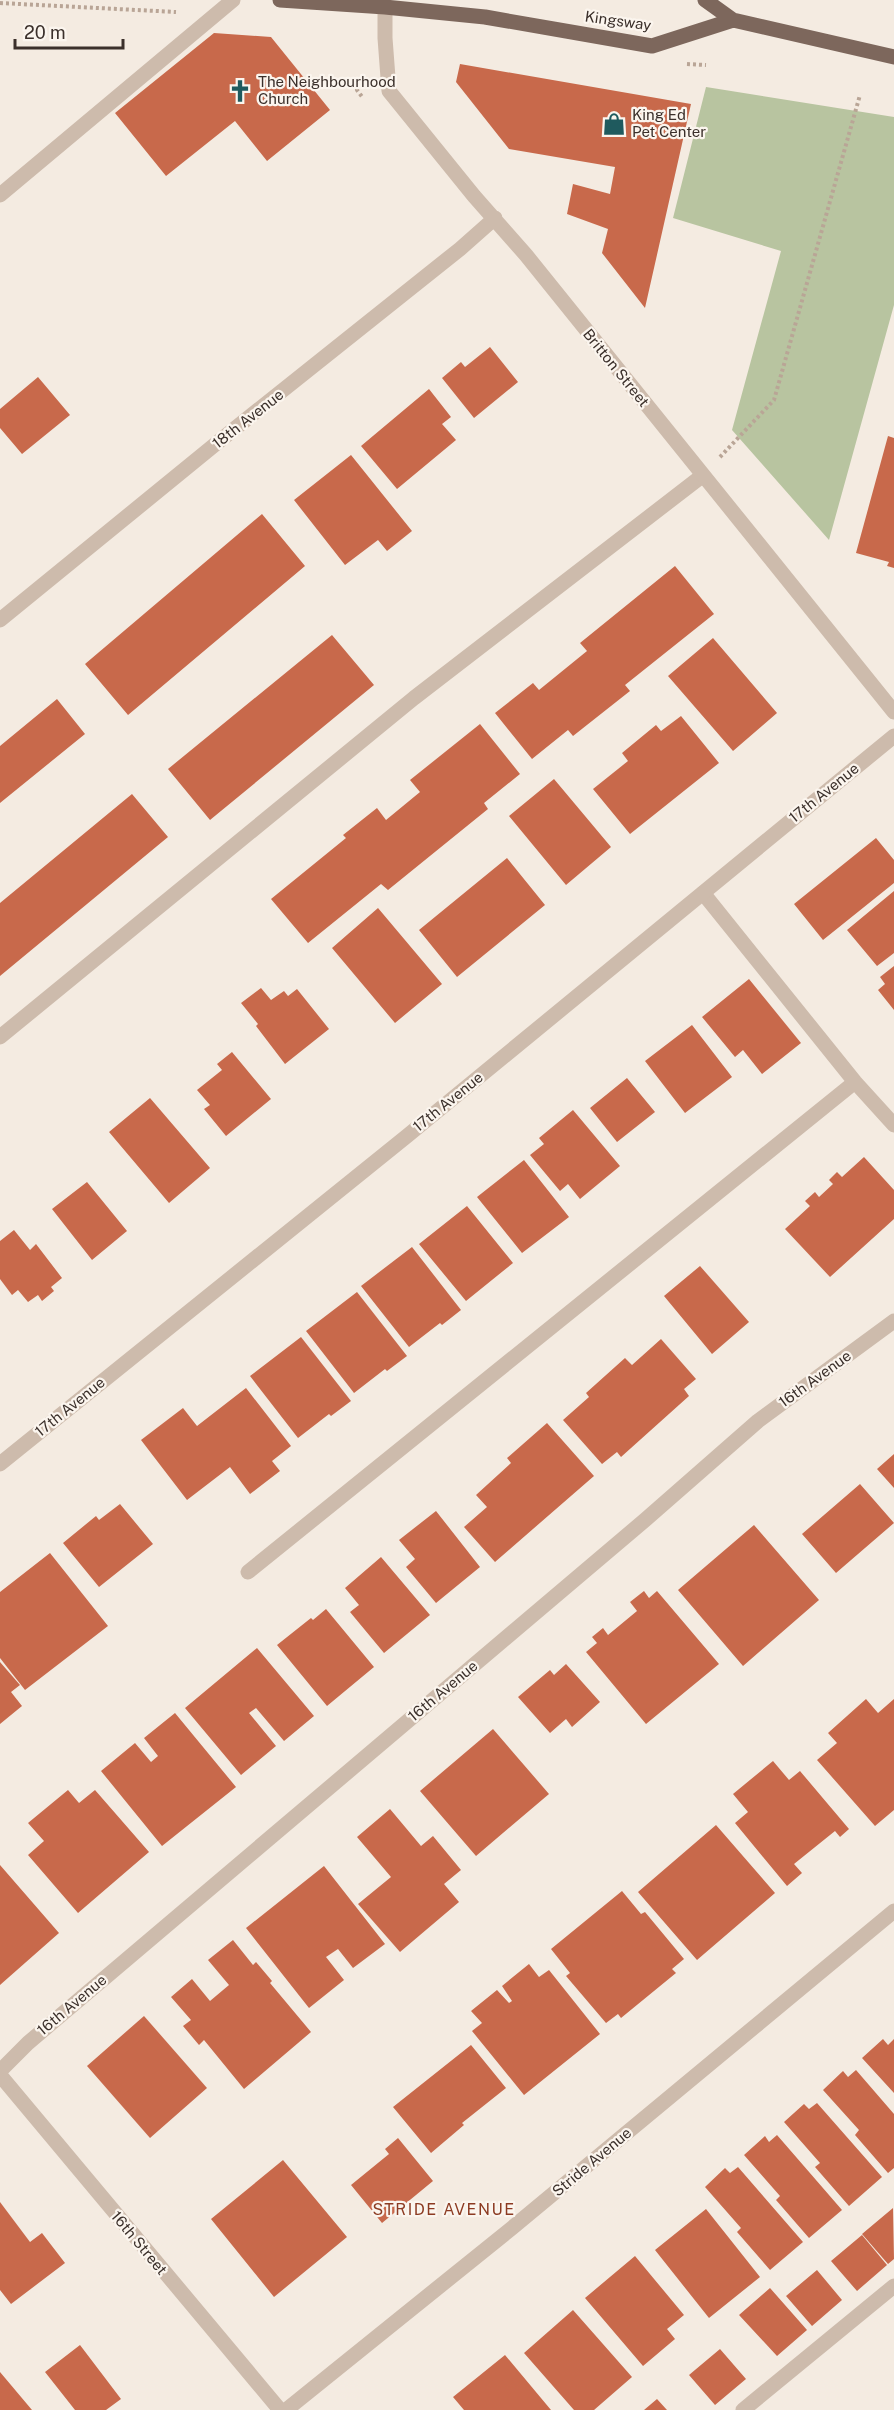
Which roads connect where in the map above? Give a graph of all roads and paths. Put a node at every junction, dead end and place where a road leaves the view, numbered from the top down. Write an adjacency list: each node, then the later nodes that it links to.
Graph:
1 (233, 0): 6 (street)
2 (280, 0): 5 (main road, Kingsway)
3 (705, 0): 7 (main road)
4 (0, 3): 6 (path)
5 (385, 7): 7 (main road, Kingsway); 11 (street, Britton Street)
6 (217, 14): 10 (street)
7 (733, 20): 8 (main road)
8 (894, 57)
9 (860, 95): 12 (path)
10 (0, 195)
11 (495, 218): 12 (street, Britton Street); 13 (street, 18th Avenue)
12 (702, 476): 14 (street, Britton Street); 17 (street)
13 (0, 620)
14 (894, 712)
15 (894, 736): 16 (street, 17th Avenue)
16 (703, 893): 18 (street); 21 (street, 17th Avenue)
17 (0, 1037)
18 (855, 1082): 19 (street); 22 (street)
19 (894, 1125)
20 (894, 1321): 24 (street, 16th Avenue)
21 (0, 1464)
22 (248, 1572)
23 (894, 1911): 27 (street, Stride Avenue)
24 (0, 2073): 26 (street, 16th Street)
25 (894, 2286): 28 (street)
26 (280, 2410)
27 (286, 2410)
28 (743, 2410)

